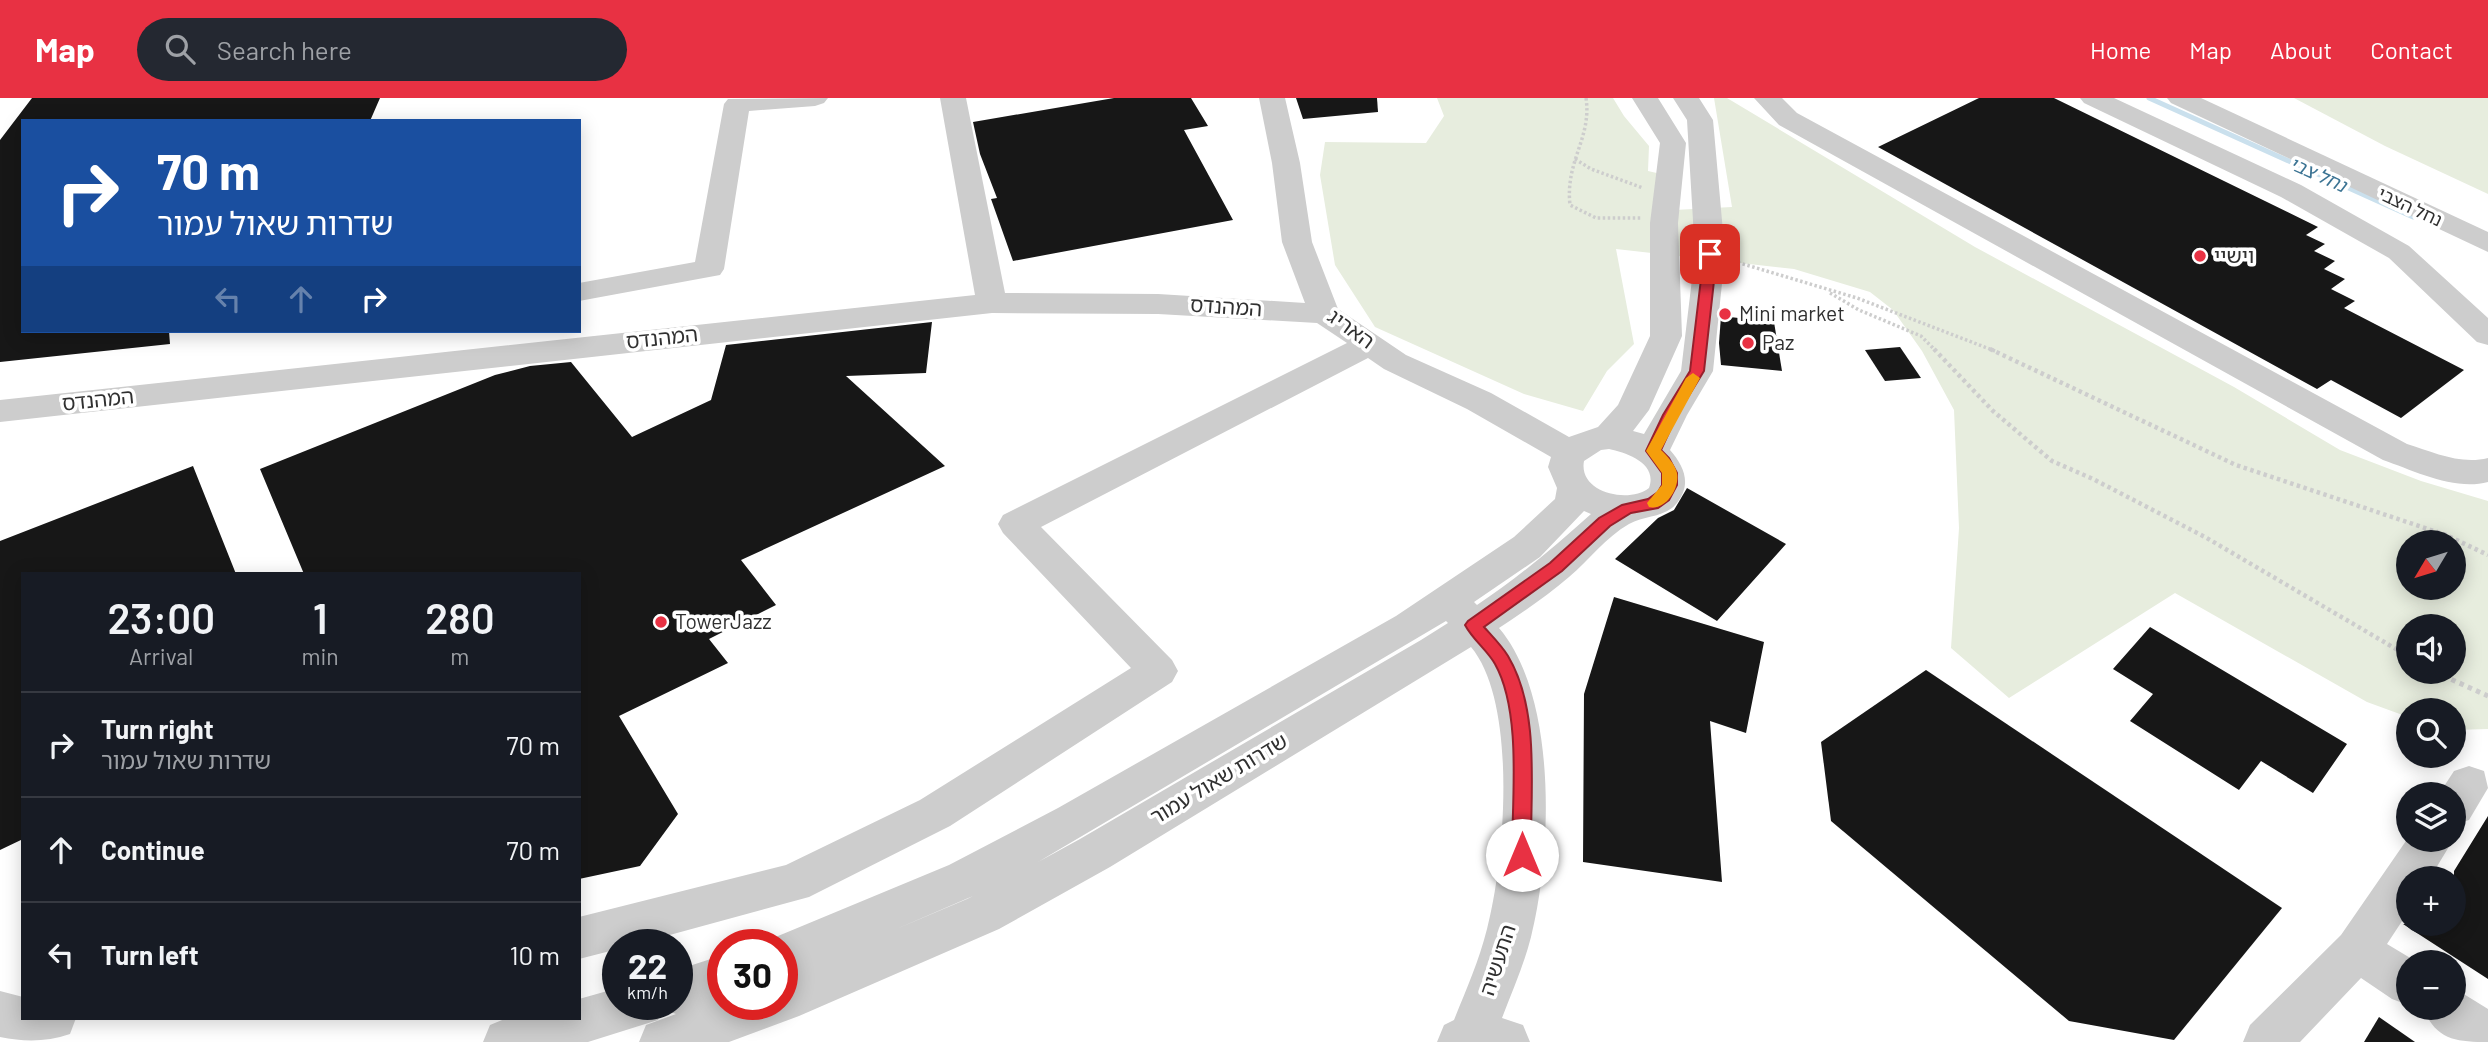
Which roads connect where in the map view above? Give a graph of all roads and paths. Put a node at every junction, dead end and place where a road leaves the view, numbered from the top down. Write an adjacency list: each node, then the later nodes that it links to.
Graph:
1 (815, 98): 17 (street)
2 (953, 98): 20 (lane)
3 (1272, 98): 21 (street, האריג)
4 (1586, 98): 11 (path)
5 (1645, 98): 12 (street)
6 (1686, 98): 15 (street)
7 (1767, 98): 28 (street)
8 (2093, 98): 18 (lane)
9 (2180, 98): 14 (street, נחל הצבי)
10 (2209, 98): 13 (street, נחל הצבי)
11 (1575, 159): 12 (path); 12 (path)
12 (1664, 223): 25 (street)
13 (2488, 231)
14 (2488, 243)
15 (1710, 254): 16 (path); 26 (street)
16 (1822, 288): 30 (path); 32 (path)
17 (581, 292)
18 (2443, 296): 19 (lane); 22 (lane)
19 (2488, 299)
20 (992, 303): 21 (street, המהנדס); 24 (street, המהנדס)
21 (1325, 314): 23 (street, האריג)
22 (2488, 335)
23 (1371, 344): 27 (street, האריג); 36 (street)
24 (0, 411)
25 (1609, 436): 26 (street); 27 (street)
26 (1653, 451): 29 (street)
27 (1572, 470): 29 (street); 31 (street, שדרות שאול עמור)
28 (2488, 470)
29 (1628, 509): 31 (street, שדרות שאול עמור)
30 (2488, 555)
31 (1462, 613): 37 (street, שדרות שאול עמור); 40 (street, שדרות שאול עמור); 47 (street, התעשיה)
32 (2396, 649)
33 (2462, 684): 34 (path)
34 (2488, 696)
35 (2423, 852): 38 (street)
36 (581, 937)
37 (798, 949)
38 (2357, 950): 39 (street); 50 (street)
39 (2396, 975)
40 (798, 993)
41 (0, 1014): 43 (street)
42 (602, 1015): 48 (street)
43 (21, 1020)
44 (726, 1020): 49 (street)
45 (2464, 1020): 46 (street)
46 (2488, 1036)
47 (1480, 1040)
48 (507, 1042)
49 (663, 1042)
50 (2267, 1042)

